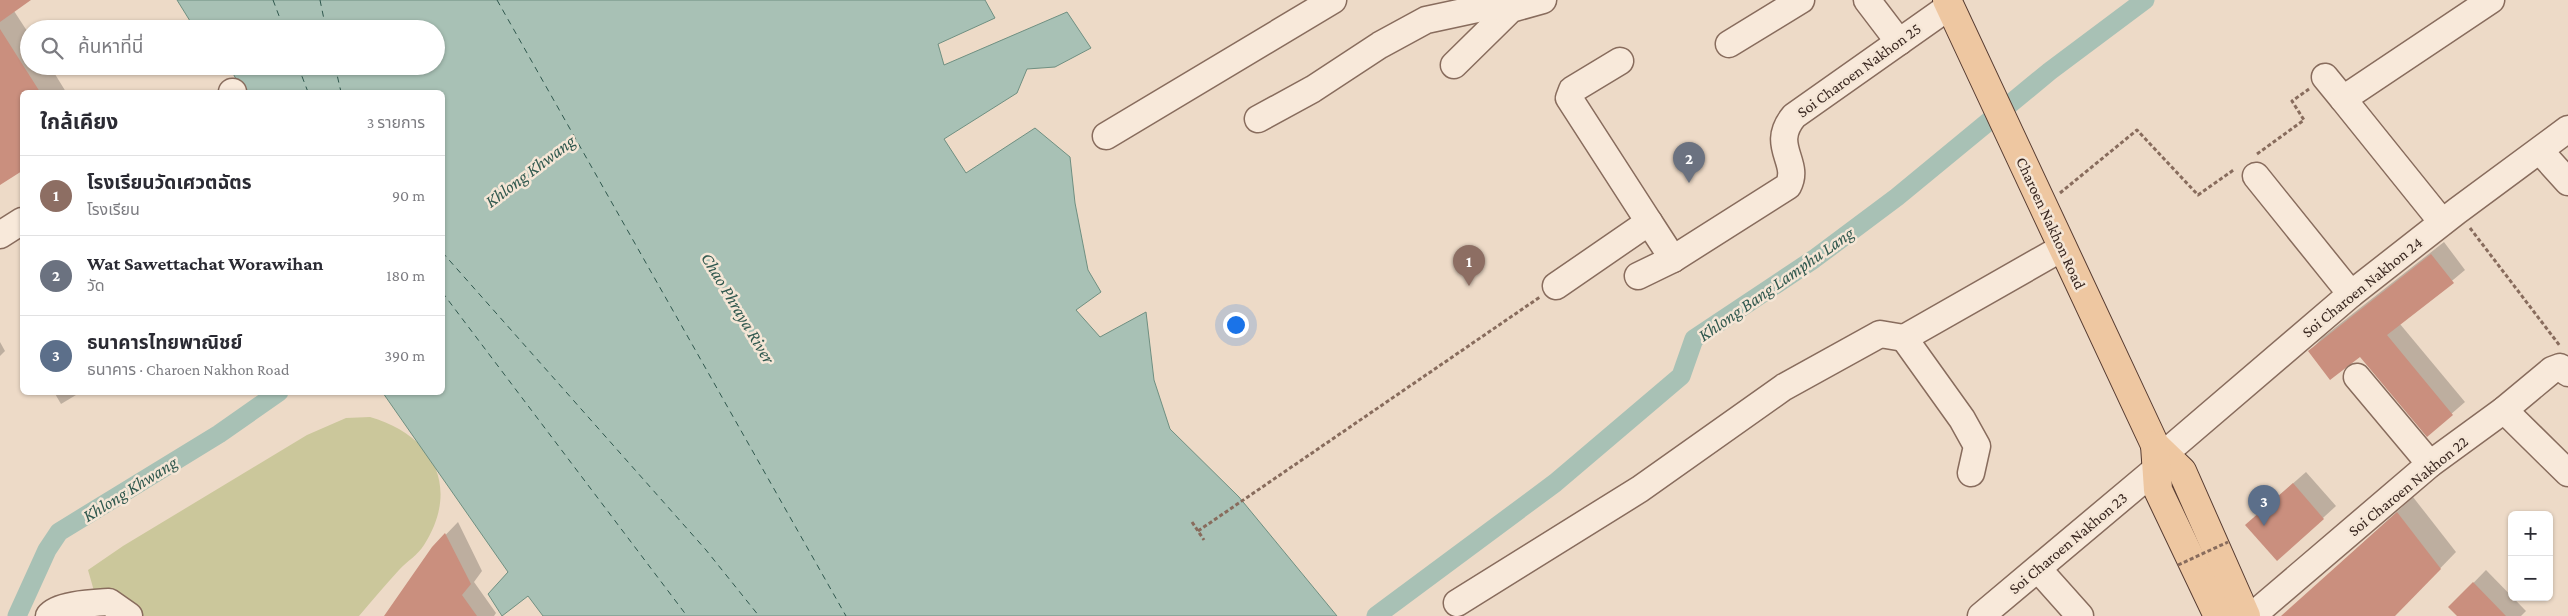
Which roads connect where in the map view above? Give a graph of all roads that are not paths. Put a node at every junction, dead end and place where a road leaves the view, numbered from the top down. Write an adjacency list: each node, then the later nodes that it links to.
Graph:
1 (1333, 0): 16 (street)
2 (1543, 0): 7 (street)
3 (1801, 0): 9 (street)
4 (1867, 0): 8 (street)
5 (2491, 0): 13 (street)
6 (1948, 3): 8 (street, Soi Charoen Nakhon 25); 24 (main road, Charoen Nakhon Road)
7 (1512, 10): 11 (street); 14 (street)
8 (1899, 42): 25 (street, Soi Charoen Nakhon 25)
9 (1729, 44)
10 (1620, 61): 22 (street)
11 (1454, 65)
12 (2325, 77): 13 (street)
13 (2343, 99): 20 (street)
14 (1258, 119)
15 (2568, 129): 17 (street, Soi Charoen Nakhon 24)
16 (1106, 136)
17 (2540, 151): 19 (street); 20 (street, Soi Charoen Nakhon 24)
18 (2249, 166): 28 (street)
19 (2568, 182)
20 (2450, 216): 28 (street, Soi Charoen Nakhon 24)
21 (20, 222): 23 (street)
22 (1649, 222): 25 (street); 27 (street)
23 (0, 235)
24 (2062, 248): 29 (street); 33 (main road, Charoen Nakhon Road)
25 (1673, 259): 26 (street, Soi Charoen Nakhon 25)
26 (1638, 276)
27 (1556, 286)
28 (2351, 294): 33 (street, Soi Charoen Nakhon 24)
29 (1904, 338): 35 (street); 38 (street)
30 (2564, 370): 32 (street, Soi Charoen Nakhon 22)
31 (2357, 376): 34 (street)
32 (2504, 410): 34 (street, Soi Charoen Nakhon 22); 36 (street)
33 (2158, 456): 37 (street, Soi Charoen Nakhon 23); 43 (main road, Charoen Nakhon Road); 44 (main road, Charoen Nakhon Road)
34 (2430, 464): 45 (street, Soi Charoen Nakhon 22)
35 (1971, 473)
36 (2568, 473)
37 (2038, 569): 41 (street, Soi Charoen Nakhon 23); 42 (street)
38 (1458, 603)
39 (49, 616): 40 (street)
40 (129, 616)
41 (1981, 616)
42 (2080, 616)
43 (2218, 616)
44 (2246, 616)
45 (2252, 616)

